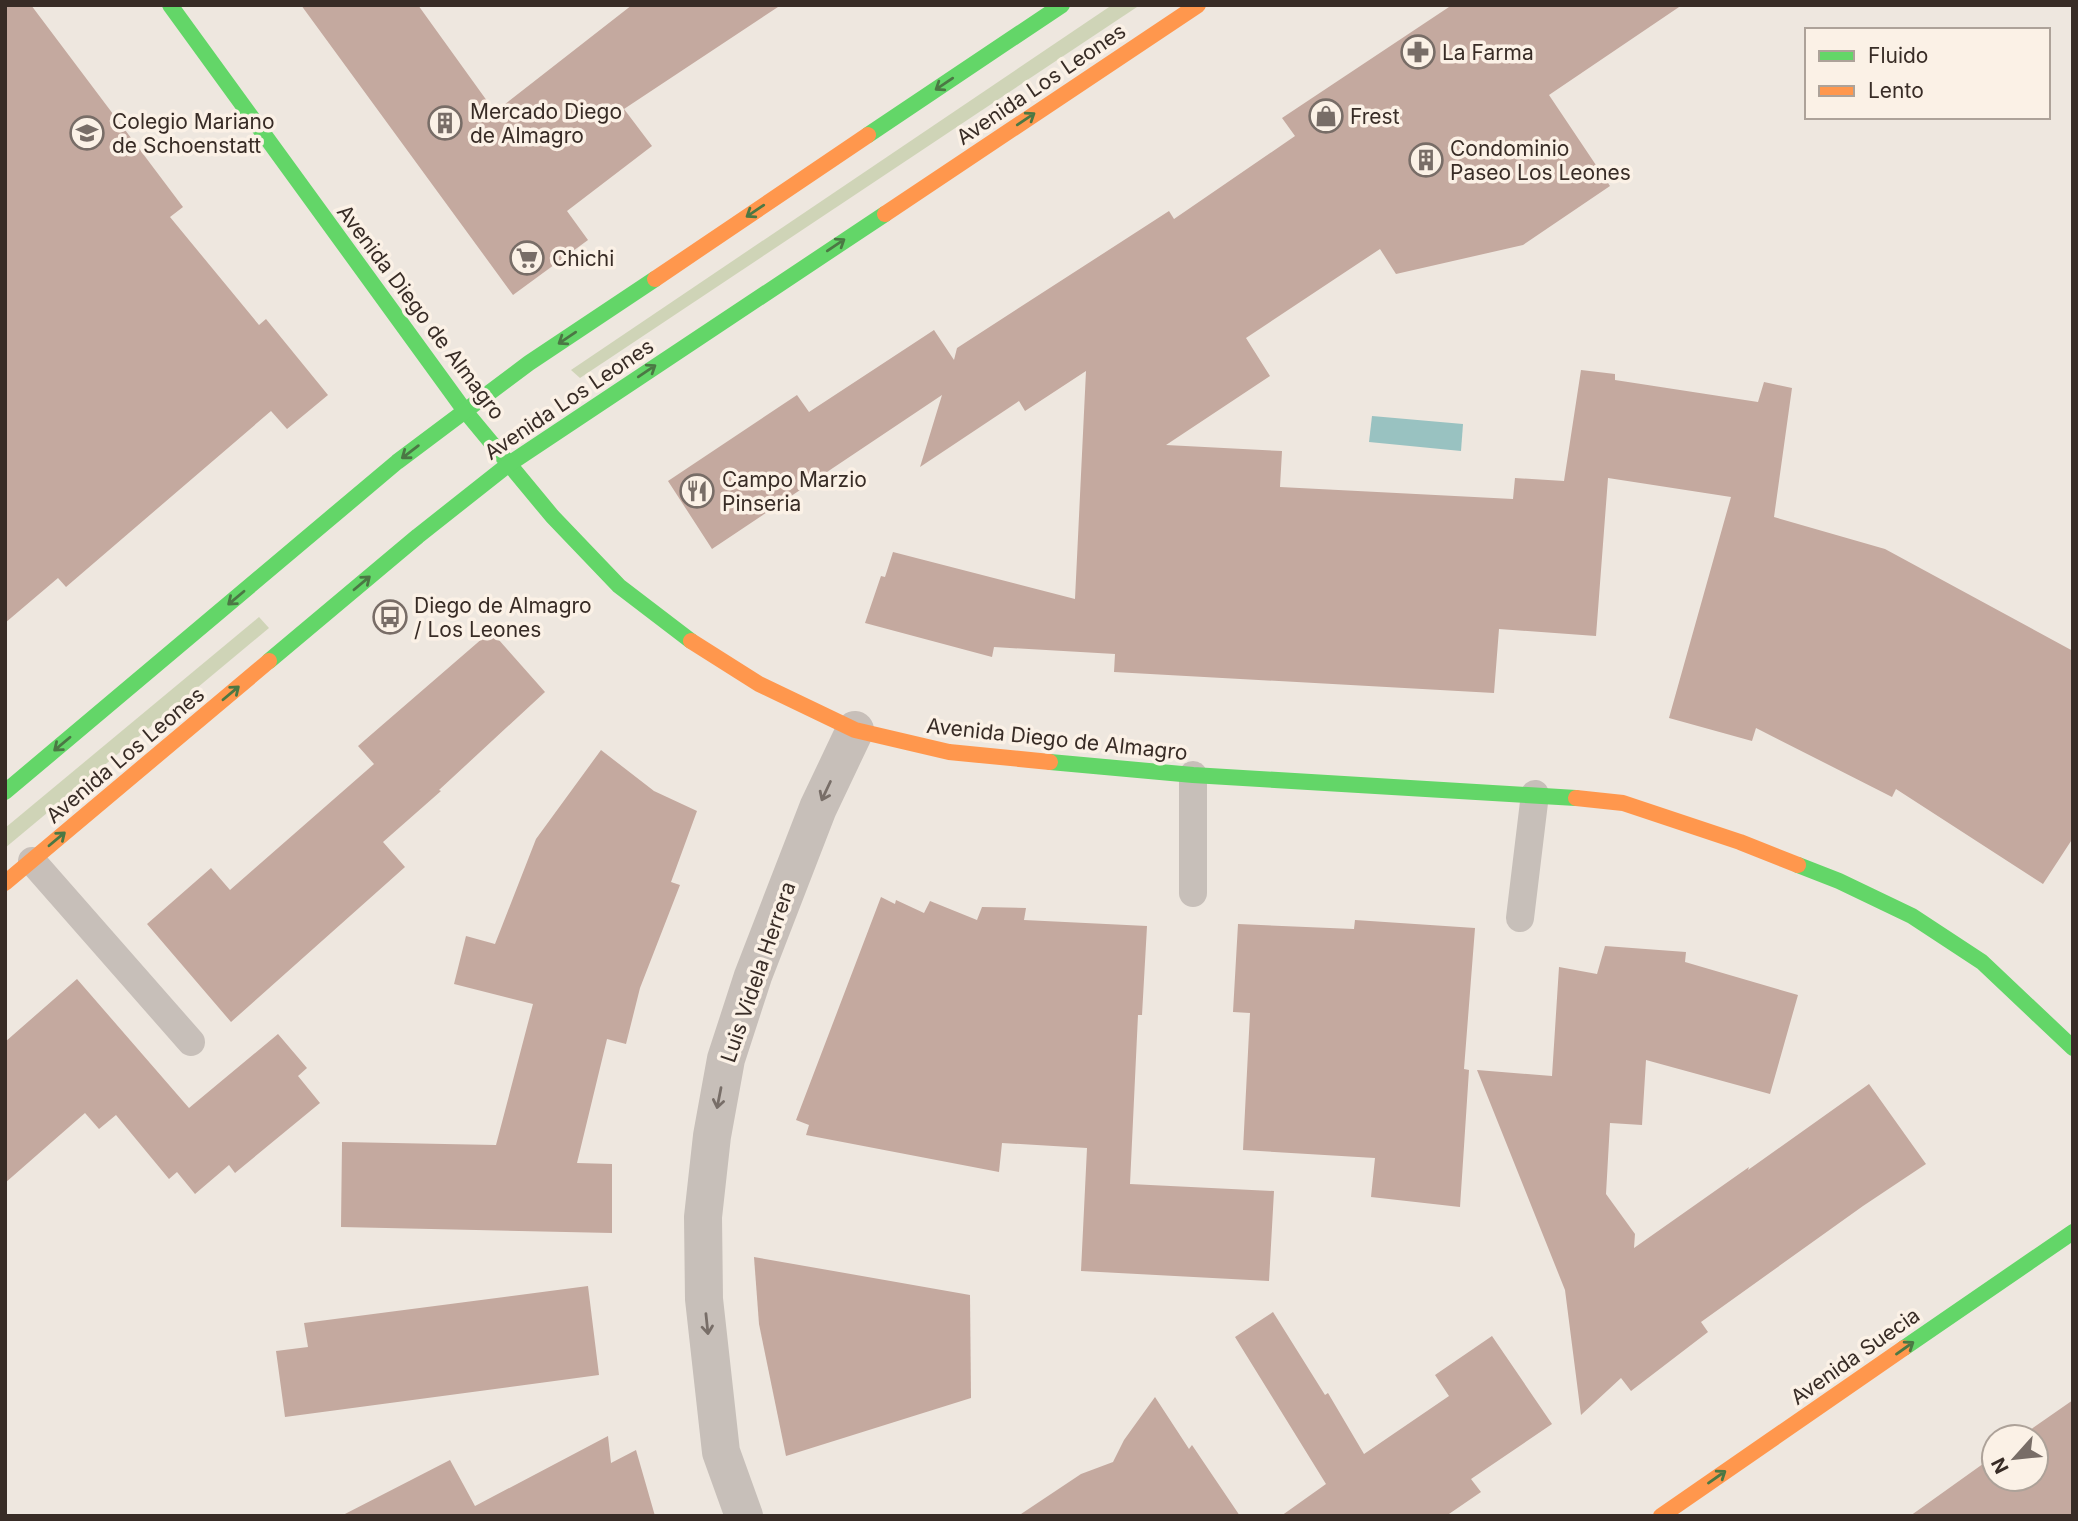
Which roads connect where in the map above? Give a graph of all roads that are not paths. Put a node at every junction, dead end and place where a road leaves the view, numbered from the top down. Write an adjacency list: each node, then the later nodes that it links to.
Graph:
1 (170, 5): 4 (street, Avenida Diego de Almagro)
2 (1062, 5): 4 (street, one-way to 4)
3 (1198, 5): 5 (street, Avenida Los Leones, one-way to 3)
4 (465, 411): 5 (street, Avenida Diego de Almagro); 8 (street, one-way to 8)
5 (509, 464): 6 (street, Avenida Diego de Almagro); 10 (street, Avenida Los Leones, one-way to 5)
6 (855, 730): 7 (street, Avenida Diego de Almagro); 17 (street, Luis Videla Herrera, one-way to 17)
7 (1193, 775): 9 (street, Avenida Diego de Almagro); 12 (lane)
8 (5, 792)
9 (1535, 794): 13 (lane); 15 (street, Avenida Diego de Almagro)
10 (32, 861): 11 (street, Avenida Los Leones); 14 (lane)
11 (5, 883)
12 (1193, 893)
13 (1520, 918)
14 (191, 1042)
15 (2073, 1048)
16 (2073, 1232): 18 (street, Avenida Suecia, one-way to 16)
17 (744, 1516)
18 (1661, 1516)

